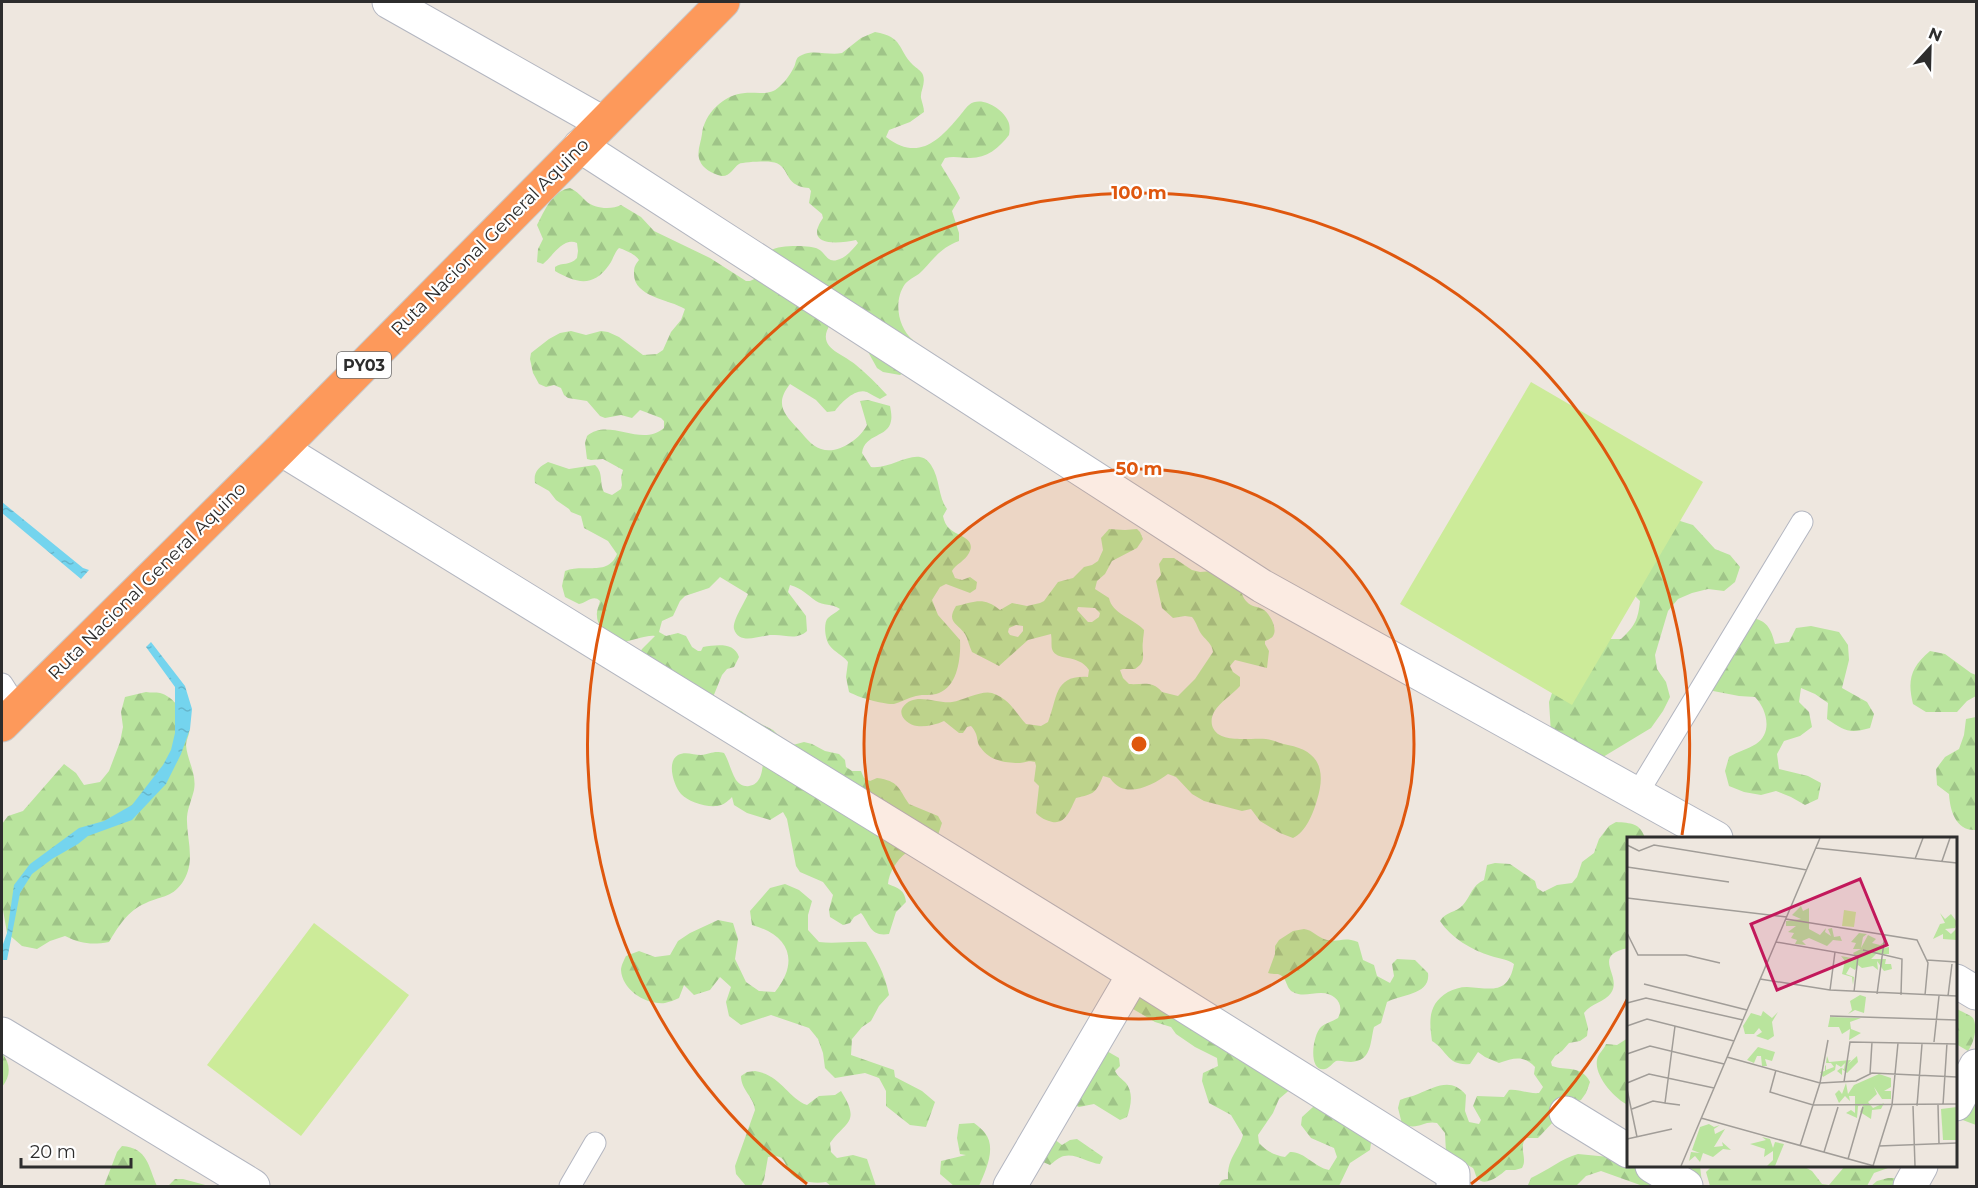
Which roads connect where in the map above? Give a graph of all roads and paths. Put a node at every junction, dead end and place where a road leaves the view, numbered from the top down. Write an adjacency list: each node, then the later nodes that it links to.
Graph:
1 (389, 2): 3 (street)
2 (723, 2): 3 (highway, Ruta Nacional General Aquino / PY03)
3 (603, 123): 4 (highway, Ruta Nacional General Aquino / PY03)
4 (579, 146): 5 (highway, Ruta Nacional General Aquino / PY03); 8 (street)
5 (281, 449): 7 (highway, Ruta Nacional General Aquino / PY03); 10 (street)
6 (1802, 522): 8 (lane)
7 (7, 706)
8 (1637, 794): 9 (street)
9 (1714, 837)
10 (1134, 974): 23 (street); 24 (street)
11 (1957, 982): 12 (street)
12 (1977, 993)
13 (2, 1034): 21 (street)
14 (1977, 1066): 15 (street)
15 (1957, 1102)
16 (1566, 1113): 18 (street)
17 (595, 1143): 22 (lane)
18 (1627, 1150)
19 (1654, 1167): 25 (street)
20 (1920, 1167): 26 (street)
21 (253, 1186)
22 (570, 1186)
23 (1010, 1186)
24 (1453, 1186)
25 (1686, 1186)
26 (1910, 1186)

